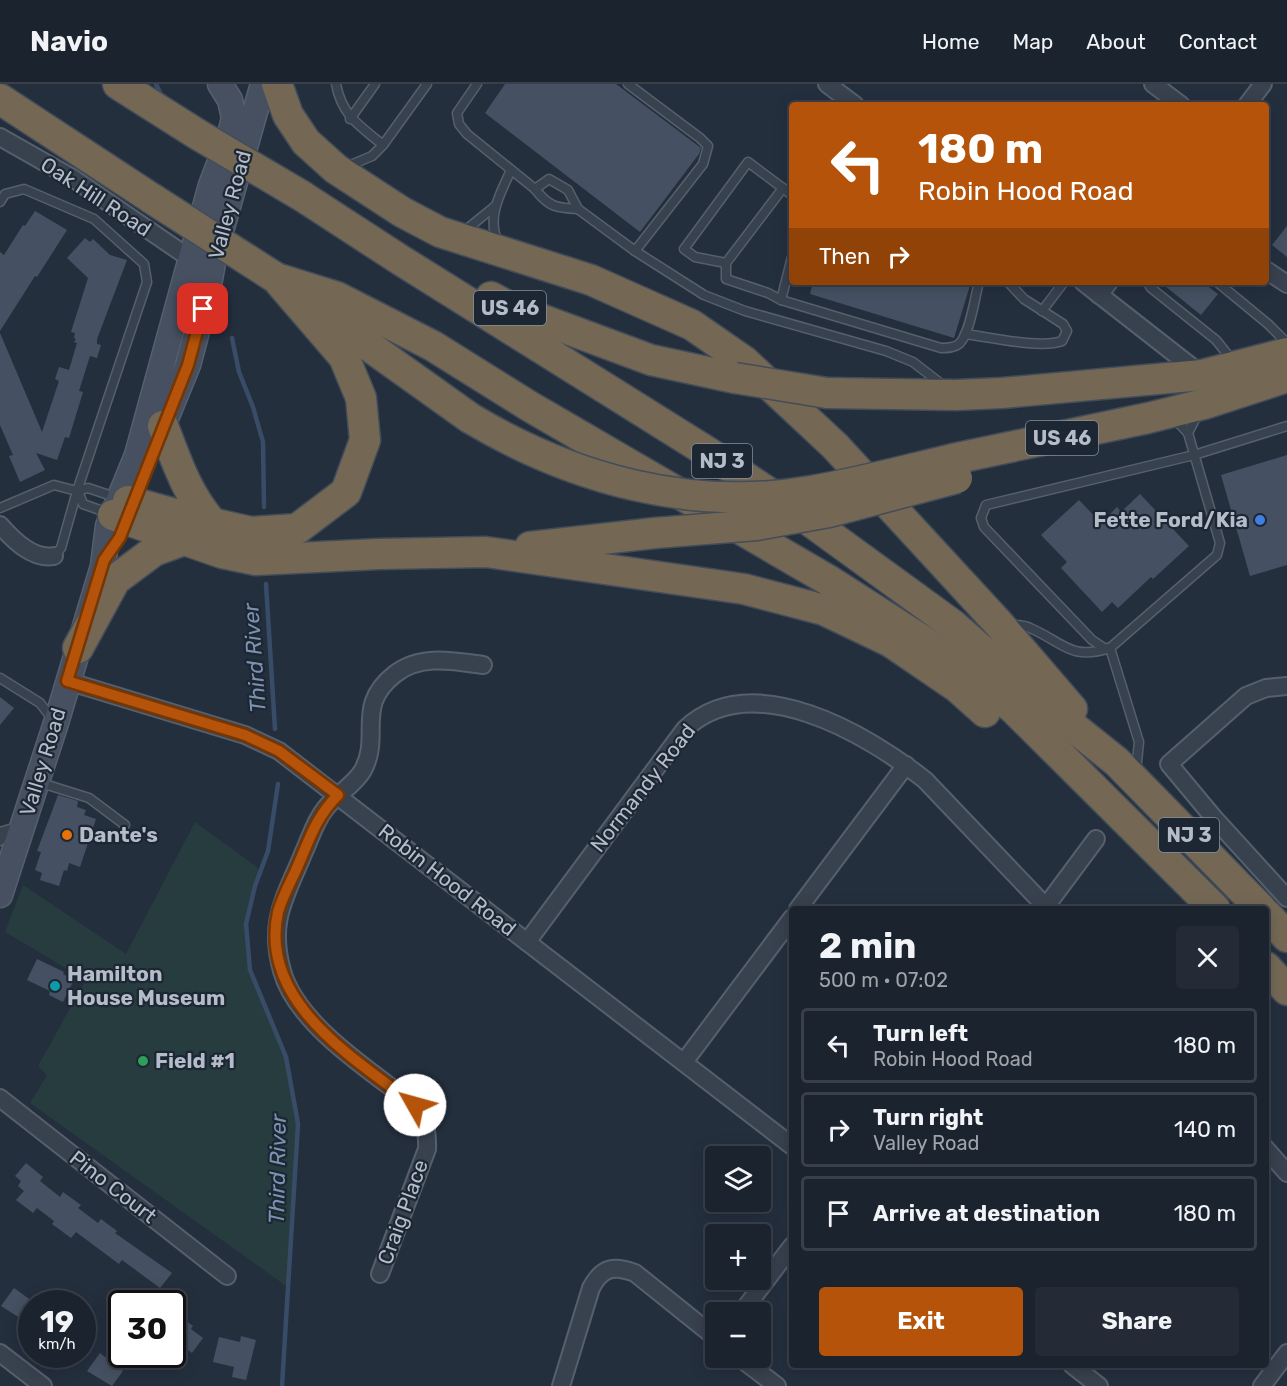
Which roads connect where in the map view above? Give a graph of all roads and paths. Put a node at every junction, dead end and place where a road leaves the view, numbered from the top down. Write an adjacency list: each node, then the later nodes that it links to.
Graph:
1 (118, 84): 27 (highway, US 46, bridge)
2 (220, 84): 34 (main road, Valley Road)
3 (263, 84): 56 (main road, Valley Road)
4 (277, 84): 18 (highway)
5 (289, 84): 18 (highway)
6 (336, 84): 19 (lane)
7 (375, 84): 19 (lane)
8 (427, 84): 21 (lane)
9 (477, 84): 23 (lane)
10 (628, 84): 32 (lane)
11 (827, 84): 15 (street)
12 (1153, 84): 16 (street)
13 (1263, 84): 17 (street)
14 (0, 99): 38 (highway, US 46, bridge)
15 (851, 102)
16 (1177, 102)
17 (1248, 102)
18 (288, 115): 22 (highway)
19 (350, 119): 21 (lane)
20 (0, 136): 34 (street, Oak Hill Road)
21 (383, 145): 22 (lane)
22 (336, 169): 31 (highway)
23 (511, 170): 25 (lane); 29 (lane)
24 (783, 188): 26 (lane); 35 (lane); 35 (lane)
25 (535, 189): 30 (lane); 30 (lane)
26 (789, 193)
27 (302, 196): 54 (highway, US 46, bridge); 77 (highway, NJ 3)
28 (0, 202): 60 (lane)
29 (495, 207): 31 (lane); 33 (lane)
30 (578, 209): 32 (lane)
31 (453, 236): 33 (highway)
32 (635, 251): 54 (lane)
33 (510, 256): 68 (highway)
34 (191, 259): 62 (main road, Valley Road)
35 (726, 263): 46 (lane)
36 (789, 269): 46 (lane)
37 (1269, 272): 39 (street)
38 (276, 278): 59 (highway, US 46, bridge); 63 (highway); 80 (highway, NJ 3)
39 (1287, 284)
40 (978, 285): 48 (lane)
41 (1011, 285): 47 (lane)
42 (1062, 285): 47 (lane)
43 (1149, 285): 51 (lane)
44 (1221, 285): 49 (lane)
45 (1104, 288): 52 (street)
46 (781, 300): 48 (lane)
47 (1042, 311): 48 (lane)
48 (965, 334)
49 (1287, 343)
50 (1287, 353): 51 (highway, US 46)
51 (1237, 367): 52 (highway, US 46)
52 (1202, 375): 54 (highway, US 46)
53 (1287, 377): 55 (highway, US 46)
54 (956, 395)
55 (1169, 422): 58 (lane); 59 (highway, US 46)
56 (163, 426): 62 (main road, Valley Road); 63 (highway)
57 (1287, 426): 58 (lane)
58 (1194, 455): 70 (lane); 70 (lane)
59 (955, 469): 66 (highway, bridge)
60 (77, 491): 61 (lane); 62 (lane); 62 (lane); 67 (lane)
61 (0, 508)
62 (123, 509): 63 (highway); 65 (highway); 69 (main road, Valley Road)
63 (213, 524)
64 (0, 525): 67 (street)
65 (184, 540): 66 (highway); 69 (highway)
66 (486, 552): 80 (highway)
67 (54, 556)
68 (999, 624): 70 (lane); 77 (highway)
69 (78, 648): 73 (main road, Valley Road)
70 (1110, 648): 77 (lane)
71 (483, 665): 79 (street, Craig Place)
72 (0, 678): 75 (lane)
73 (67, 681): 75 (main road, Valley Road); 79 (street, Robin Hood Road)
74 (1287, 686): 86 (street)
75 (56, 723): 78 (main road, Valley Road)
76 (906, 765): 87 (street); 88 (street, Normandy Road); 95 (street, Normandy Road)
77 (1126, 771): 91 (highway, NJ 3)
78 (37, 781): 81 (lane); 82 (main road, Valley Road)
79 (338, 795): 95 (street, Robin Hood Road); 104 (street, Craig Place)
80 (1105, 800): 90 (highway, NJ 3)
81 (125, 825)
82 (11, 829): 84 (lane); 85 (main road, Valley Road)
83 (1096, 839): 89 (street)
84 (0, 841)
85 (0, 895)
86 (1287, 898)
87 (800, 906)
88 (1044, 906)
89 (1047, 906)
90 (1212, 906)
91 (1258, 906)
92 (1269, 917): 94 (highway)
93 (789, 922): 98 (street)
94 (1287, 937)
95 (527, 942): 98 (street, Robin Hood Road)
96 (1269, 970): 97 (highway)
97 (1287, 990)
98 (684, 1062): 100 (street, Robin Hood Road)
99 (0, 1098): 105 (street, Pino Court)
100 (789, 1144)
101 (1269, 1152): 102 (street)
102 (1287, 1173)
103 (789, 1250): 106 (street)
104 (380, 1274)
105 (227, 1276)
106 (750, 1302)
107 (705, 1329): 113 (street)
108 (0, 1353): 112 (street)
109 (1287, 1353): 116 (street)
110 (753, 1368): 114 (street)
111 (1076, 1368): 115 (street)
112 (43, 1386)
113 (561, 1386)
114 (777, 1386)
115 (1100, 1386)
116 (1262, 1386)

